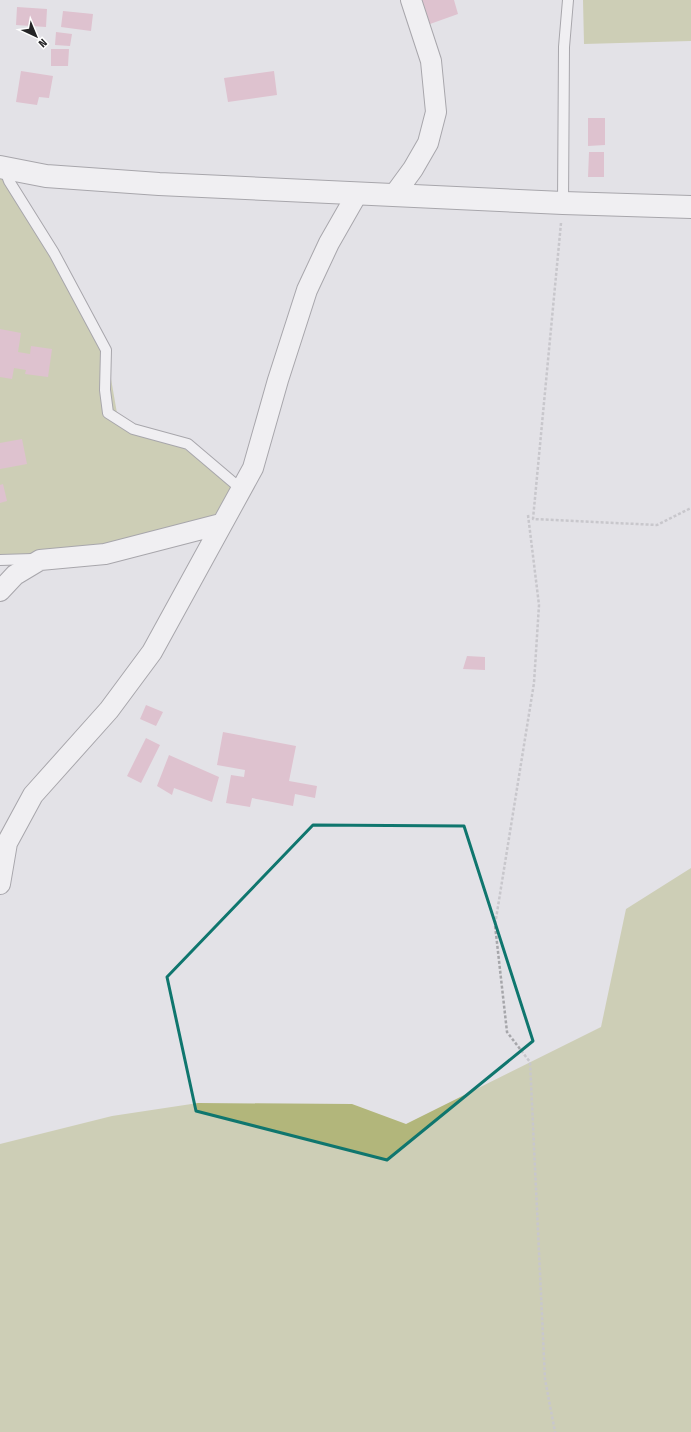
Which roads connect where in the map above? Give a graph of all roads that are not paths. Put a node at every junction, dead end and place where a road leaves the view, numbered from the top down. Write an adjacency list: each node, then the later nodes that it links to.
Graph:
1 (411, 0): 5 (street)
2 (568, 0): 6 (lane)
3 (2, 167): 4 (street); 8 (lane)
4 (357, 194): 5 (street); 8 (street)
5 (394, 195): 6 (street)
6 (563, 203): 7 (street)
7 (691, 207)
8 (241, 489): 9 (street)
9 (221, 524): 10 (street); 13 (street)
10 (50, 559): 11 (lane); 12 (street)
11 (0, 560)
12 (0, 591)
13 (0, 884)

